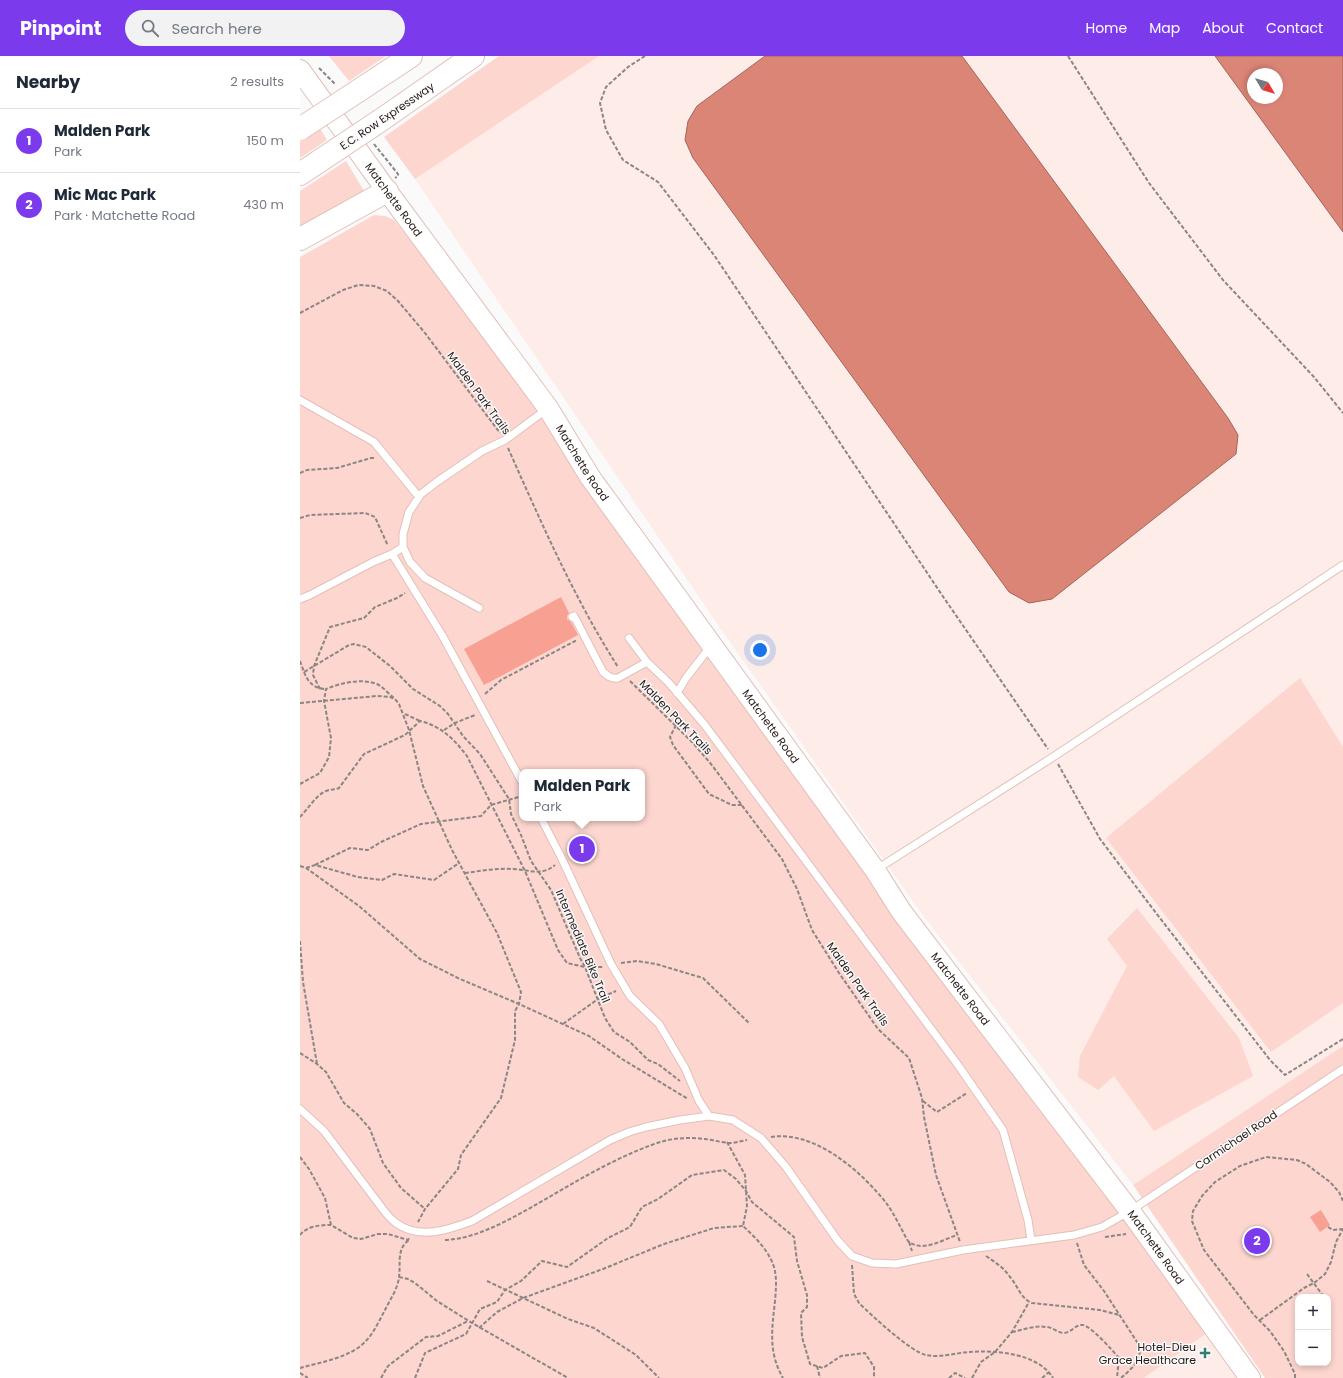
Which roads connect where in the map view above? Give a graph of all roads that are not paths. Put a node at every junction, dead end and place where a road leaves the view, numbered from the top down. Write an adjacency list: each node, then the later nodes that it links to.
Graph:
1 (411, 56): 4 (highway, bridge)
2 (473, 56): 5 (highway, E.C. Row Expressway, bridge)
3 (300, 70): 6 (main road, Matchette Road)
4 (300, 129)
5 (300, 174)
6 (387, 191): 7 (highway); 9 (main road, Matchette Road)
7 (300, 239)
8 (300, 400): 10 (lane)
9 (548, 408): 10 (lane); 18 (main road, Matchette Road)
10 (419, 497): 11 (lane)
11 (403, 547): 12 (lane); 15 (lane)
12 (392, 554): 14 (lane); 21 (lane)
13 (1343, 565): 23 (lane)
14 (300, 599)
15 (479, 608)
16 (572, 617): 19 (lane)
17 (629, 638): 19 (lane)
18 (711, 645): 20 (lane); 23 (main road, Matchette Road)
19 (648, 662): 20 (lane)
20 (678, 693): 28 (lane)
21 (519, 776)
22 (543, 821): 26 (lane)
23 (875, 870): 27 (main road, Matchette Road)
24 (1343, 1069): 27 (lane, Carmichael Road)
25 (300, 1109): 26 (lane)
26 (709, 1116): 28 (lane, Carmichael Road)
27 (1130, 1211): 28 (lane, Carmichael Road); 29 (main road, Matchette Road)
28 (1032, 1240)
29 (1250, 1378)

